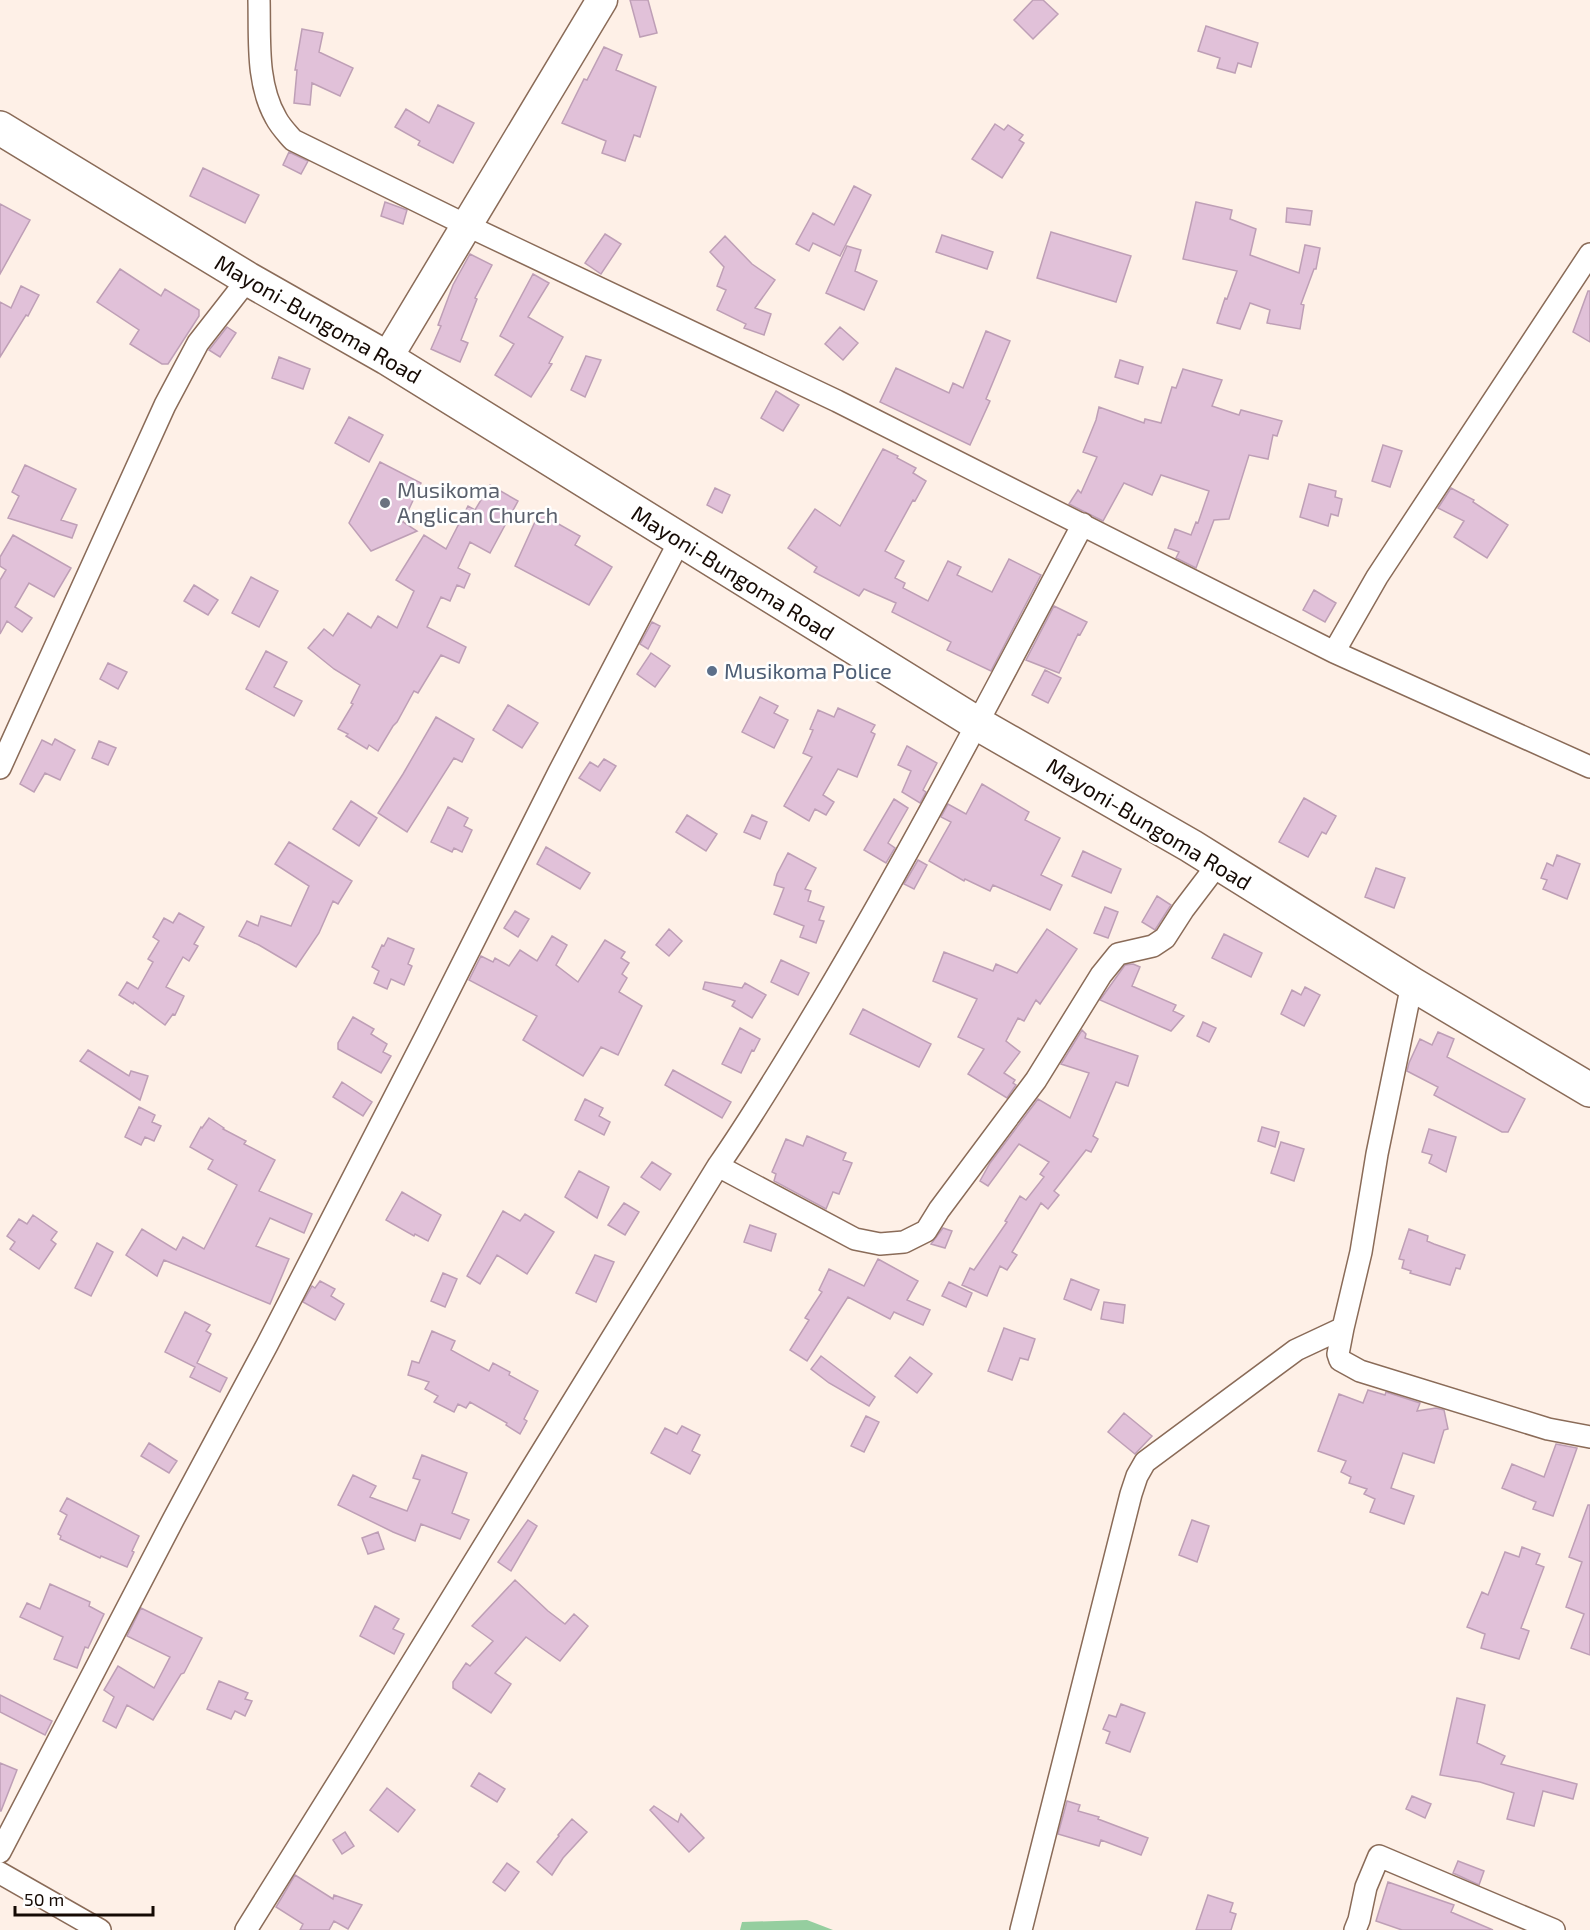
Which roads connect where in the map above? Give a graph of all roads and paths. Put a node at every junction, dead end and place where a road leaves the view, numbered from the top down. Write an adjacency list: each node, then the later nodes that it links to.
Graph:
1 (259, 0): 4 (street)
2 (602, 0): 4 (street)
3 (0, 128): 6 (main road, Mayoni-Bungoma Road)
4 (466, 225): 7 (street); 8 (street)
5 (1590, 254): 10 (street)
6 (248, 279): 7 (main road, Mayoni-Bungoma Road); 13 (street)
7 (387, 358): 9 (main road, Mayoni-Bungoma Road)
8 (1083, 524): 10 (street); 11 (street)
9 (680, 540): 11 (main road, Mayoni-Bungoma Road); 20 (street)
10 (1334, 652): 12 (street)
11 (978, 724): 14 (main road, Mayoni-Bungoma Road); 17 (street)
12 (1590, 767)
13 (0, 768)
14 (1218, 864): 15 (main road, Mayoni-Bungoma Road); 17 (street)
15 (1413, 984): 16 (main road, Mayoni-Bungoma Road); 18 (street)
16 (1590, 1090)
17 (718, 1166): 23 (street)
18 (1342, 1328): 19 (street); 24 (street)
19 (1590, 1437)
20 (0, 1852)
21 (0, 1873): 22 (street)
22 (100, 1930)
23 (246, 1930)
24 (1022, 1930)
25 (1355, 1930): 26 (street)
26 (1554, 1930)

